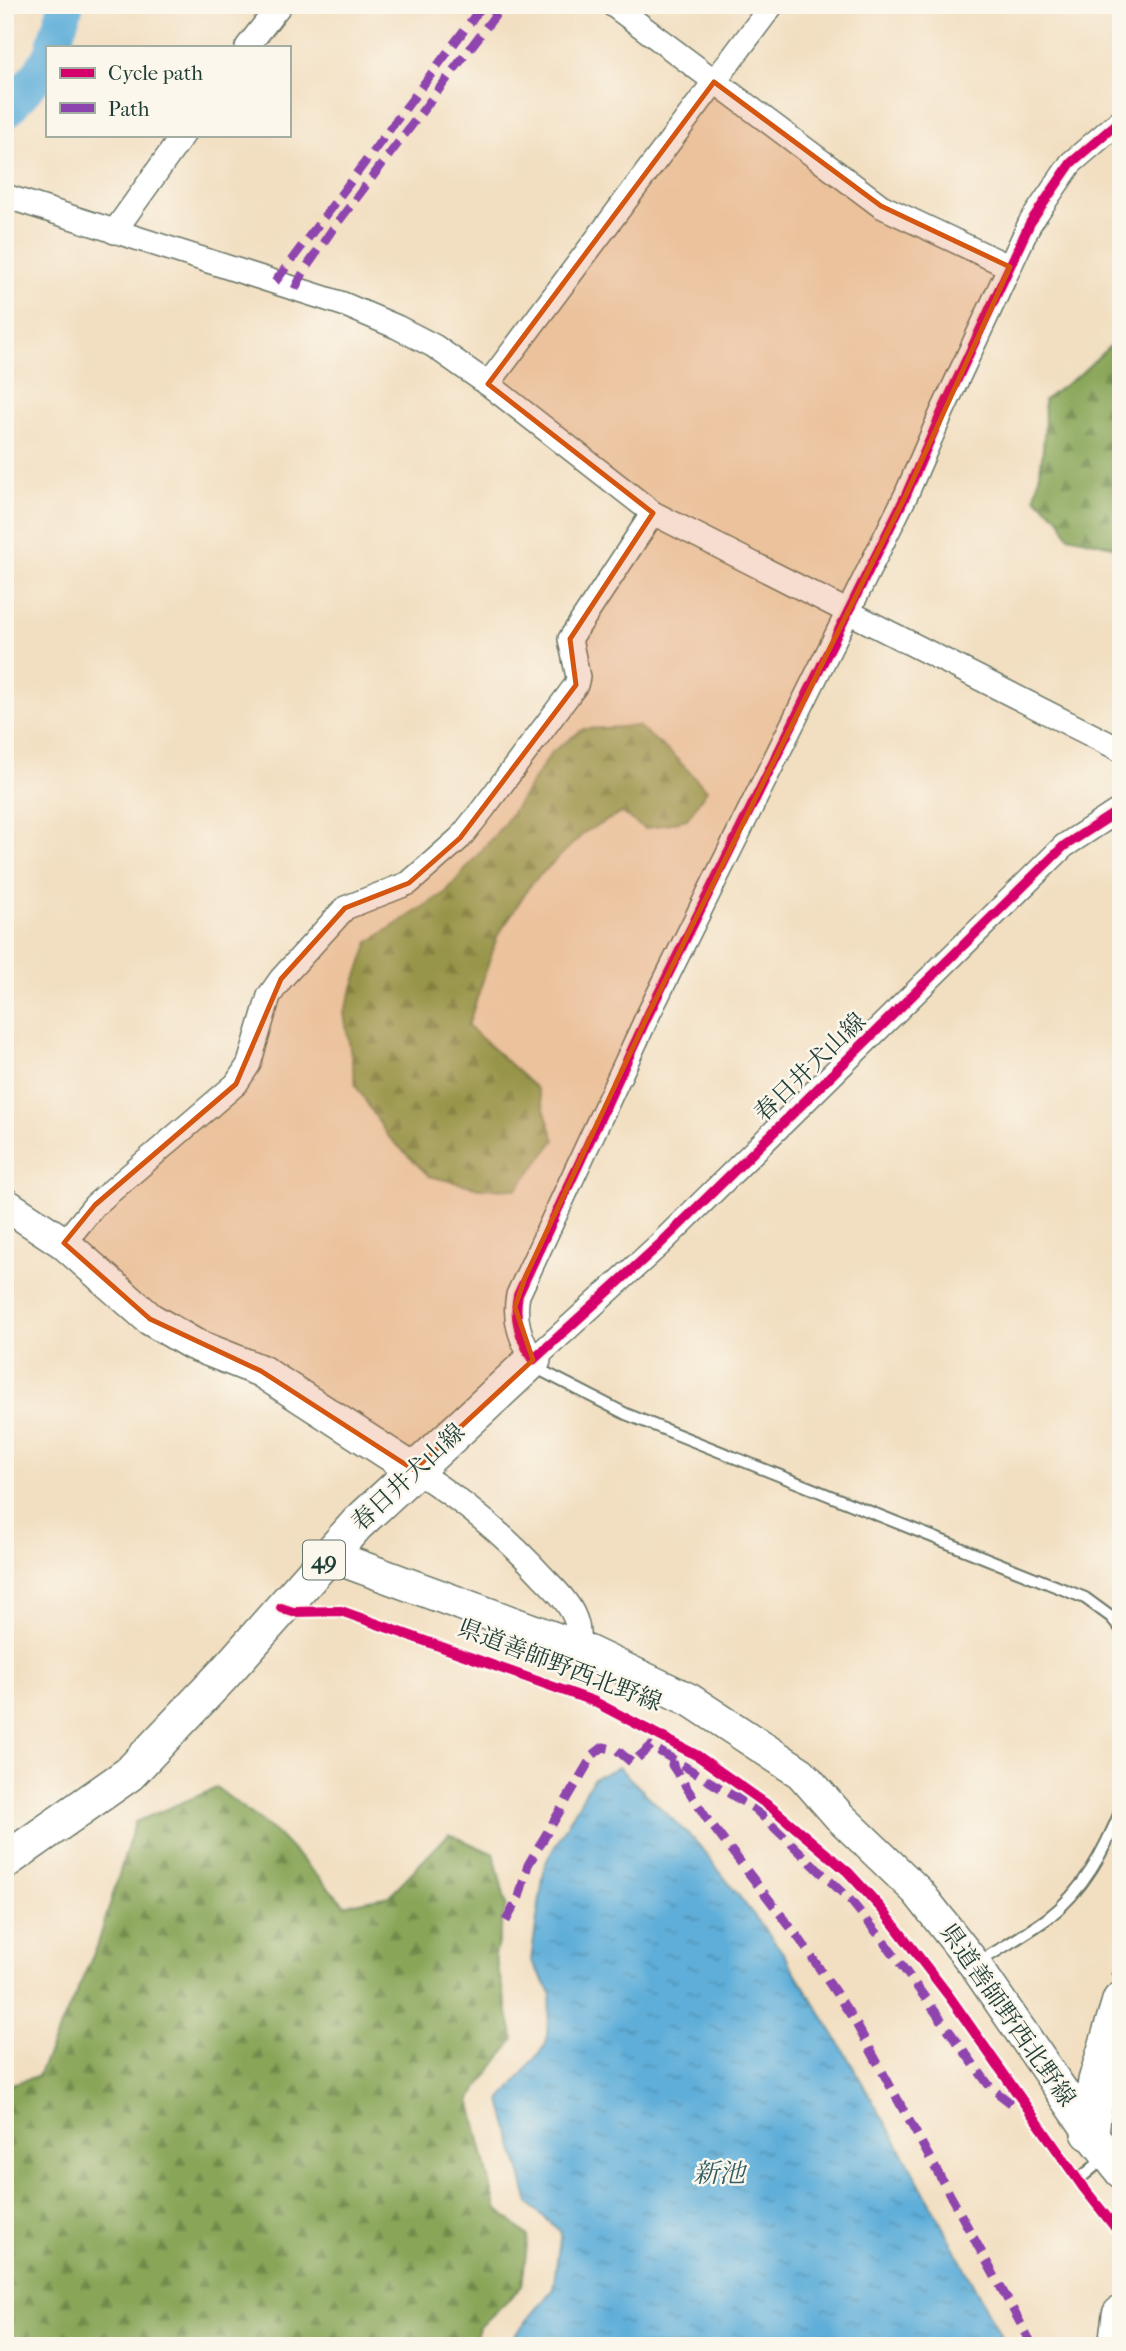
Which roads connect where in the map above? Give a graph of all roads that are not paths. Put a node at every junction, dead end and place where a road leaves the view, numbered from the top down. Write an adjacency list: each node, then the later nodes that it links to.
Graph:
1 (280, 5): 4 (street)
2 (613, 5): 5 (street)
3 (772, 5): 5 (street)
4 (248, 46)
5 (714, 82): 10 (street); 11 (street)
6 (1121, 120): 10 (street)
7 (182, 136): 9 (street)
8 (5, 197): 9 (street)
9 (114, 232): 11 (street)
10 (1010, 267): 13 (street)
11 (488, 384): 12 (street)
12 (653, 513): 13 (street); 17 (street)
13 (848, 612): 14 (street); 18 (street)
14 (1121, 750)
15 (1121, 809): 18 (street, 春日井犬山線 / 49)
16 (5, 1205): 17 (main road, 県道善師野西北野線)
17 (64, 1242): 19 (main road, 県道善師野西北野線)
18 (533, 1360): 19 (main road, 春日井犬山線 / 49); 21 (lane)
19 (414, 1470): 20 (main road, 春日井犬山線 / 49); 22 (street, 県道善師野西北野線)
20 (320, 1564): 22 (main road, 県道善師野西北野線); 23 (main road, 県道善師野西北野線); 25 (main road, 春日井犬山線 / 49)
21 (1121, 1629)
22 (578, 1647): 23 (main road, 県道善師野西北野線)
23 (801, 1773): 26 (main road, 県道善師野西北野線)
24 (1121, 1810): 26 (lane)
25 (5, 1860)
26 (975, 1965): 28 (main road, 県道善師野西北野線)
27 (1121, 2001): 28 (highway)
28 (1106, 2153): 29 (lane)
29 (1078, 2180)

